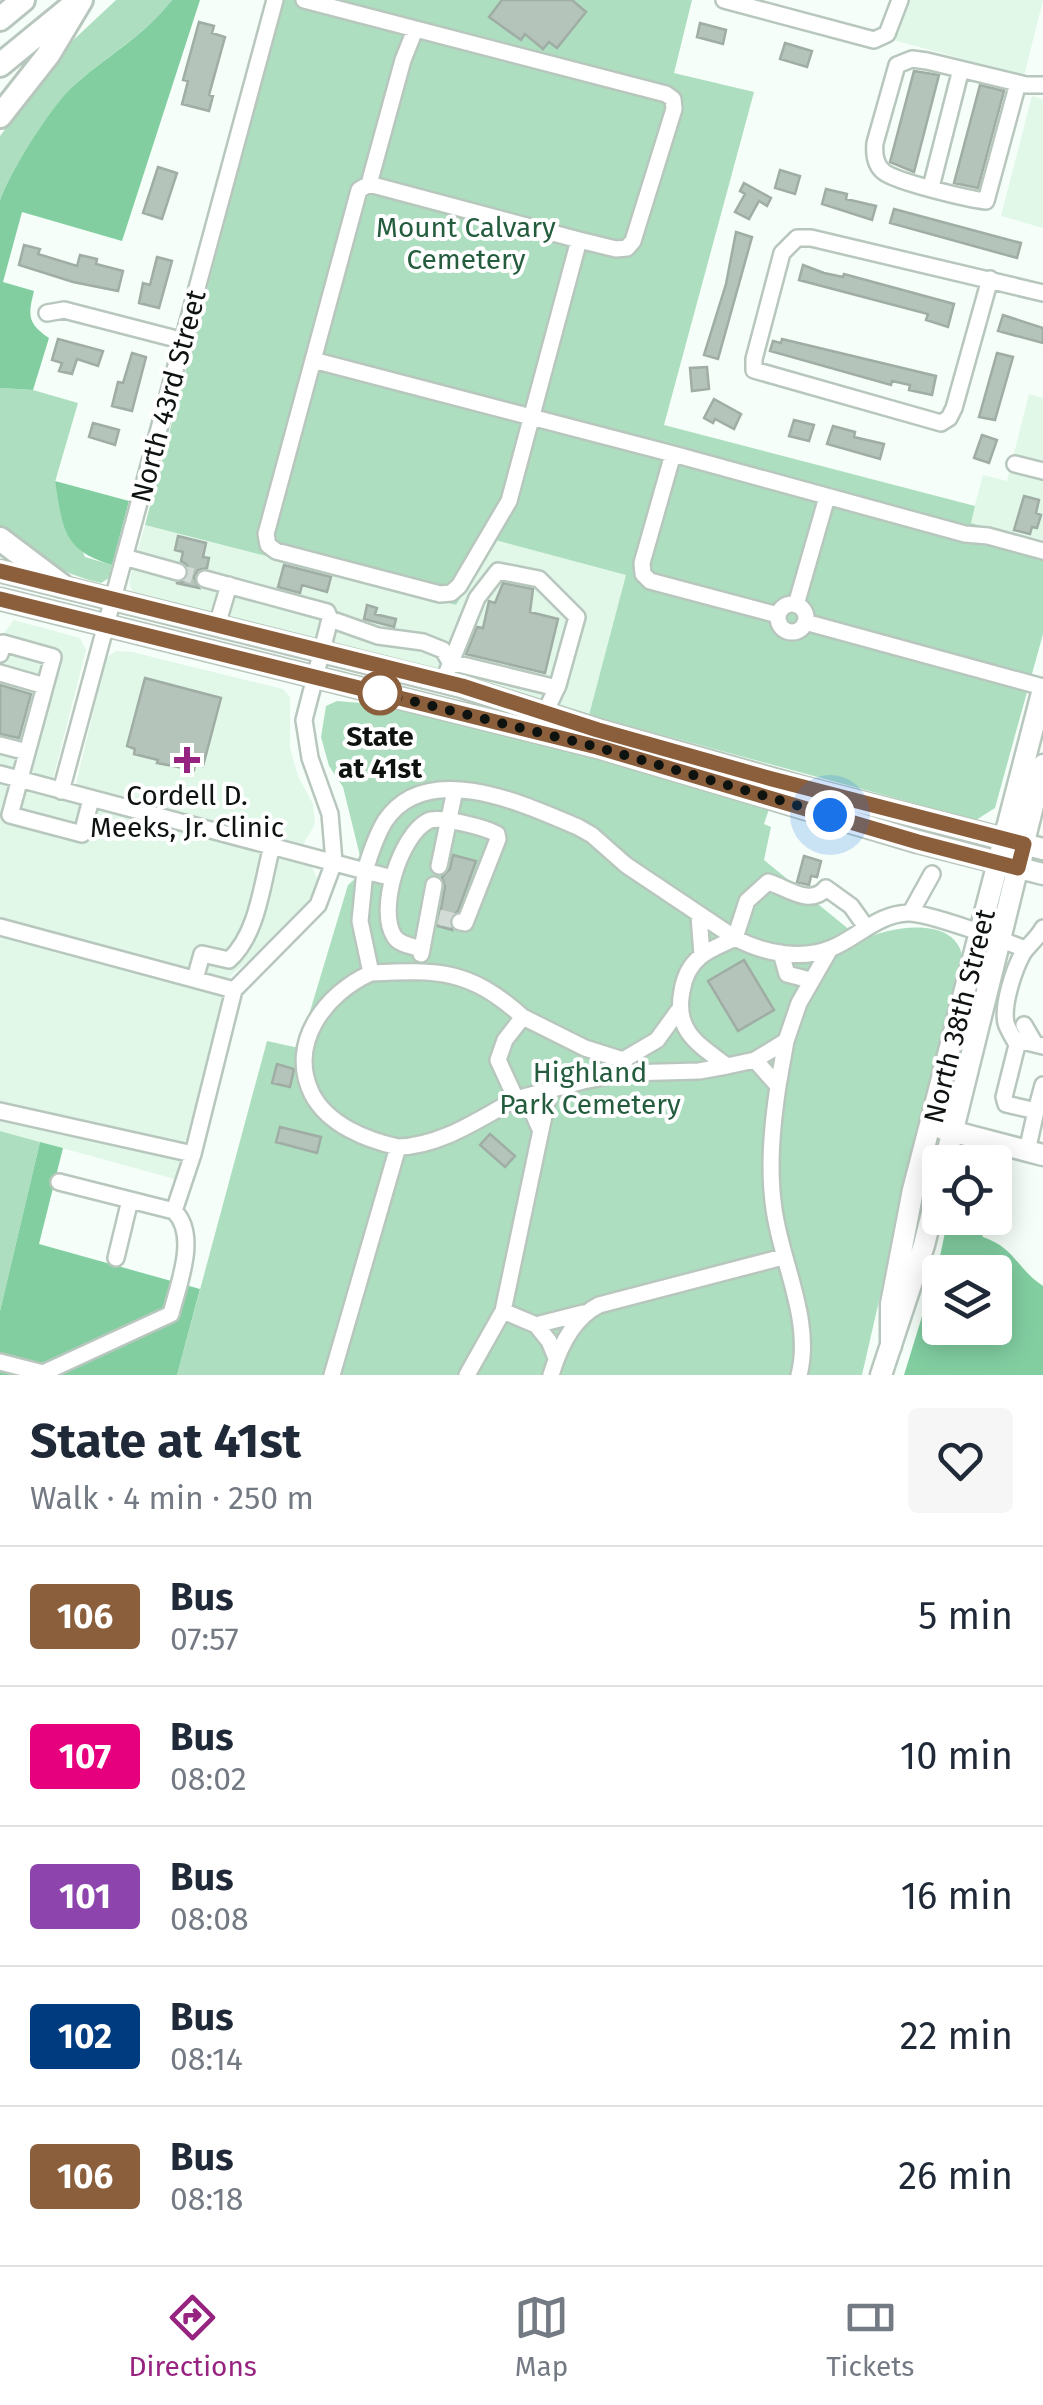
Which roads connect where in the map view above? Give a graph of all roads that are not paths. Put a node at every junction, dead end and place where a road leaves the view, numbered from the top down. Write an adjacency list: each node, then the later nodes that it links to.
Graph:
1 (23, 0): 7 (highway)
2 (80, 0): 9 (highway); 13 (highway)
3 (275, 0): 20 (street, North 43rd Street)
4 (304, 0): 8 (street)
5 (724, 0): 6 (street)
6 (900, 0)
7 (0, 18)
8 (415, 30): 14 (street); 16 (street)
9 (0, 65)
10 (961, 69): 11 (street); 15 (street); 15 (street)
11 (1018, 83): 12 (street); 15 (street)
12 (1043, 86)
13 (0, 116)
14 (369, 184): 16 (street); 21 (street)
15 (932, 187)
16 (579, 240): 22 (street)
17 (990, 279): 17 (street); 18 (street)
18 (1043, 294)
19 (47, 313): 20 (street)
20 (184, 341): 29 (street, North 43rd Street)
21 (313, 360): 22 (street); 22 (street)
22 (532, 416): 23 (street)
23 (673, 454): 26 (street); 38 (street)
24 (1016, 464): 25 (street)
25 (1043, 471)
26 (827, 497): 28 (street); 37 (street)
27 (0, 539): 33 (highway)
28 (1043, 551)
29 (124, 557): 31 (street); 35 (street, North 43rd Street)
30 (0, 571): 33 (main road)
31 (178, 572)
32 (205, 579): 34 (street)
33 (61, 585): 35 (main road)
34 (229, 585): 39 (street); 41 (street)
35 (113, 598): 41 (main road); 42 (street, North 43rd Street)
36 (0, 599): 42 (main road)
37 (796, 605): 38 (street); 40 (street)
38 (778, 615): 40 (street)
39 (330, 619): 43 (street); 45 (street)
40 (805, 622): 51 (street)
41 (218, 625): 43 (main road)
42 (106, 626): 47 (main road); 59 (street, North 43rd Street)
43 (321, 652): 45 (main road); 47 (street)
44 (0, 654): 49 (street)
45 (447, 672): 48 (street); 50 (street); 52 (main road)
46 (0, 673): 49 (street)
47 (314, 677): 64 (street); 65 (main road)
48 (530, 682): 50 (street); 52 (street)
49 (45, 686): 54 (street)
50 (556, 688): 52 (street)
51 (1043, 688): 62 (main road, North 38th Street)
52 (535, 710): 62 (main road)
53 (0, 744): 54 (street)
54 (27, 752): 57 (street)
55 (1043, 769): 62 (main road, North 38th Street)
56 (0, 774): 57 (street)
57 (19, 779): 59 (street); 60 (street)
58 (455, 790): 61 (street); 67 (street); 73 (street)
59 (61, 791): 60 (street)
60 (90, 799): 63 (street)
61 (448, 821): 66 (street); 70 (street); 74 (street)
62 (1023, 844): 65 (main road, North 38th Street)
63 (272, 846): 64 (street); 88 (street)
64 (334, 862): 67 (street); 90 (street)
65 (1008, 865): 69 (main road); 78 (main road, North 38th Street); 80 (main road, North 38th Street)
66 (439, 866)
67 (364, 871): 70 (street); 87 (street)
68 (932, 874): 72 (street)
69 (1043, 874)
70 (393, 878): 81 (street)
71 (434, 884): 81 (street)
72 (911, 912): 76 (street); 78 (street)
73 (699, 916): 79 (street); 85 (street)
74 (460, 922)
75 (0, 927): 88 (street)
76 (866, 927): 79 (street); 82 (street)
77 (1043, 928): 83 (street)
78 (979, 933): 80 (street); 105 (main road, North 38th Street)
79 (735, 938): 84 (street); 85 (street)
80 (1002, 940): 83 (street); 107 (main road, North 38th Street)
81 (422, 949): 86 (street)
82 (830, 949): 84 (street); 89 (street)
83 (1025, 949): 93 (street)
84 (780, 953): 89 (street)
85 (702, 954): 91 (street)
86 (420, 971): 87 (street); 92 (street)
87 (371, 973): 109 (street)
88 (195, 980): 90 (street)
89 (810, 980): 94 (street)
90 (234, 990): 111 (street)
91 (678, 1011): 97 (street); 98 (street)
92 (524, 1017): 97 (street); 102 (street)
93 (1019, 1028): 95 (street); 104 (street)
94 (786, 1041): 96 (street); 100 (street)
95 (1039, 1045)
96 (755, 1060): 98 (street); 100 (street)
97 (625, 1066): 98 (street); 101 (street)
98 (726, 1066)
99 (1043, 1085): 104 (street)
100 (778, 1086): 116 (street)
101 (549, 1092): 102 (street); 106 (street)
102 (516, 1099): 106 (street); 109 (street)
103 (0, 1111): 111 (street)
104 (1036, 1111): 110 (street)
105 (931, 1126): 107 (main road); 121 (main road, North 38th Street)
106 (540, 1127): 118 (street)
107 (952, 1132): 108 (main road, North 38th Street); 110 (main road)
108 (949, 1145)
109 (398, 1146): 124 (street)
110 (1035, 1153)
111 (194, 1154): 114 (street)
112 (60, 1182): 113 (street)
113 (130, 1200): 114 (street); 117 (street)
114 (174, 1211): 123 (street)
115 (926, 1235): 121 (main road, North 38th Street)
116 (783, 1257): 119 (street); 127 (street)
117 (116, 1258)
118 (503, 1311): 120 (street); 125 (street)
119 (582, 1313): 120 (street); 122 (street)
120 (536, 1325): 122 (street)
121 (891, 1346): 128 (main road, North 38th Street)
122 (556, 1358): 126 (street)
123 (0, 1362)
124 (332, 1375)
125 (467, 1375)
126 (550, 1375)
127 (799, 1375)
128 (881, 1375)

